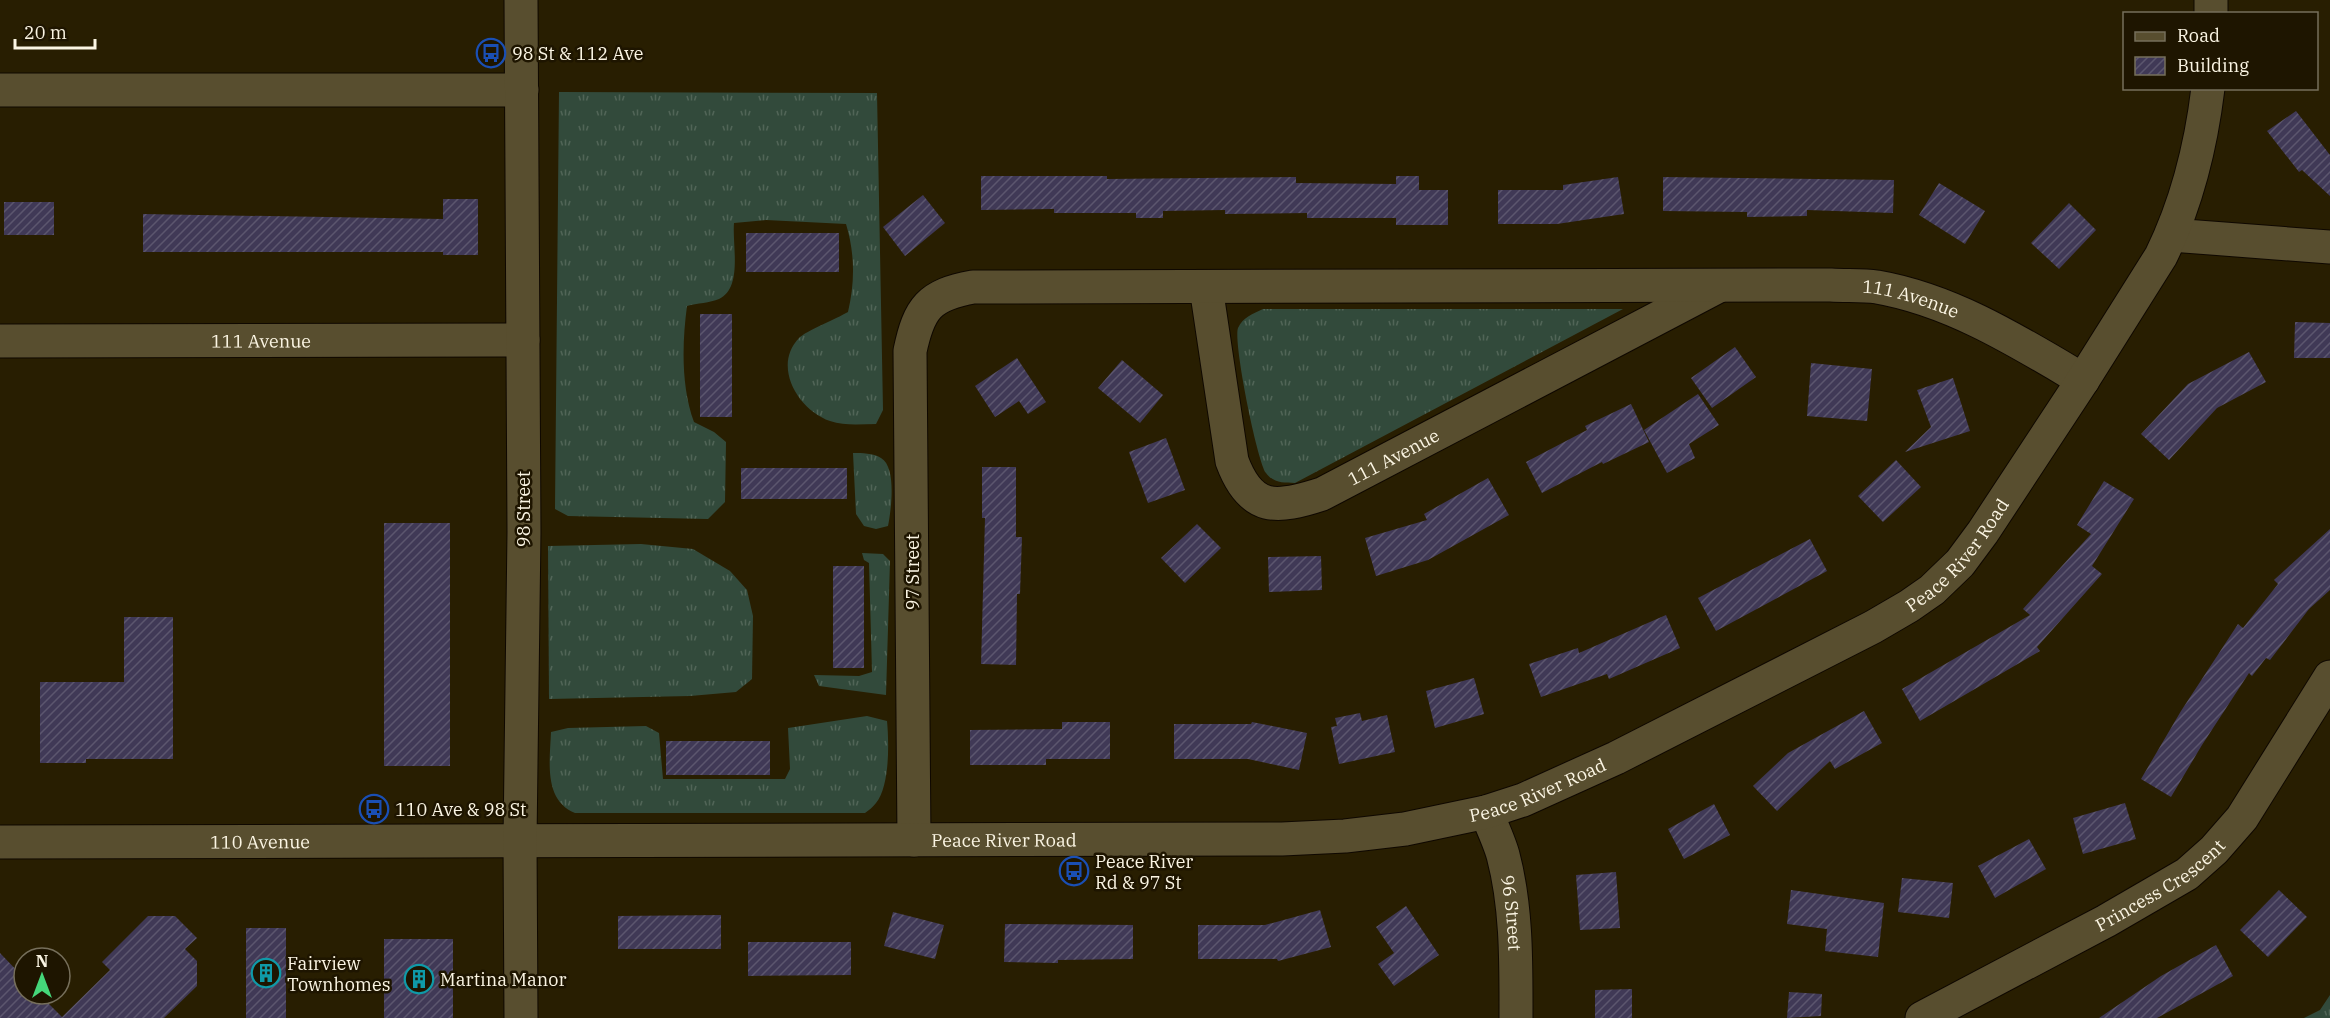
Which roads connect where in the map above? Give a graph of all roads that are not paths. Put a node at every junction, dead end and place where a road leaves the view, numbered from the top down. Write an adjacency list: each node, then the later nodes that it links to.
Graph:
1 (521, 0): 3 (street, 98 Street)
2 (0, 90): 3 (street)
3 (522, 90): 10 (street, 98 Street)
4 (2208, 90): 5 (street, Peace River Road)
5 (2172, 235): 6 (street); 12 (street, Peace River Road)
6 (2330, 247)
7 (1721, 285): 8 (street, 111 Avenue); 8 (street, 111 Avenue); 12 (street, 111 Avenue)
8 (1206, 287): 9 (street, 111 Avenue)
9 (926, 307): 15 (street, 97 Street)
10 (524, 340): 11 (street, 111 Avenue); 16 (street, 98 Street)
11 (0, 341)
12 (2083, 380): 14 (street, Peace River Road)
13 (2330, 677): 20 (street, Princess Crescent)
14 (1486, 812): 15 (street, Peace River Road); 19 (street, 96 Street)
15 (914, 840): 16 (street, Peace River Road)
16 (520, 841): 17 (street, 110 Avenue); 18 (street, 98 Street)
17 (0, 842)
18 (521, 1018)
19 (1516, 1018)
20 (1922, 1018)

